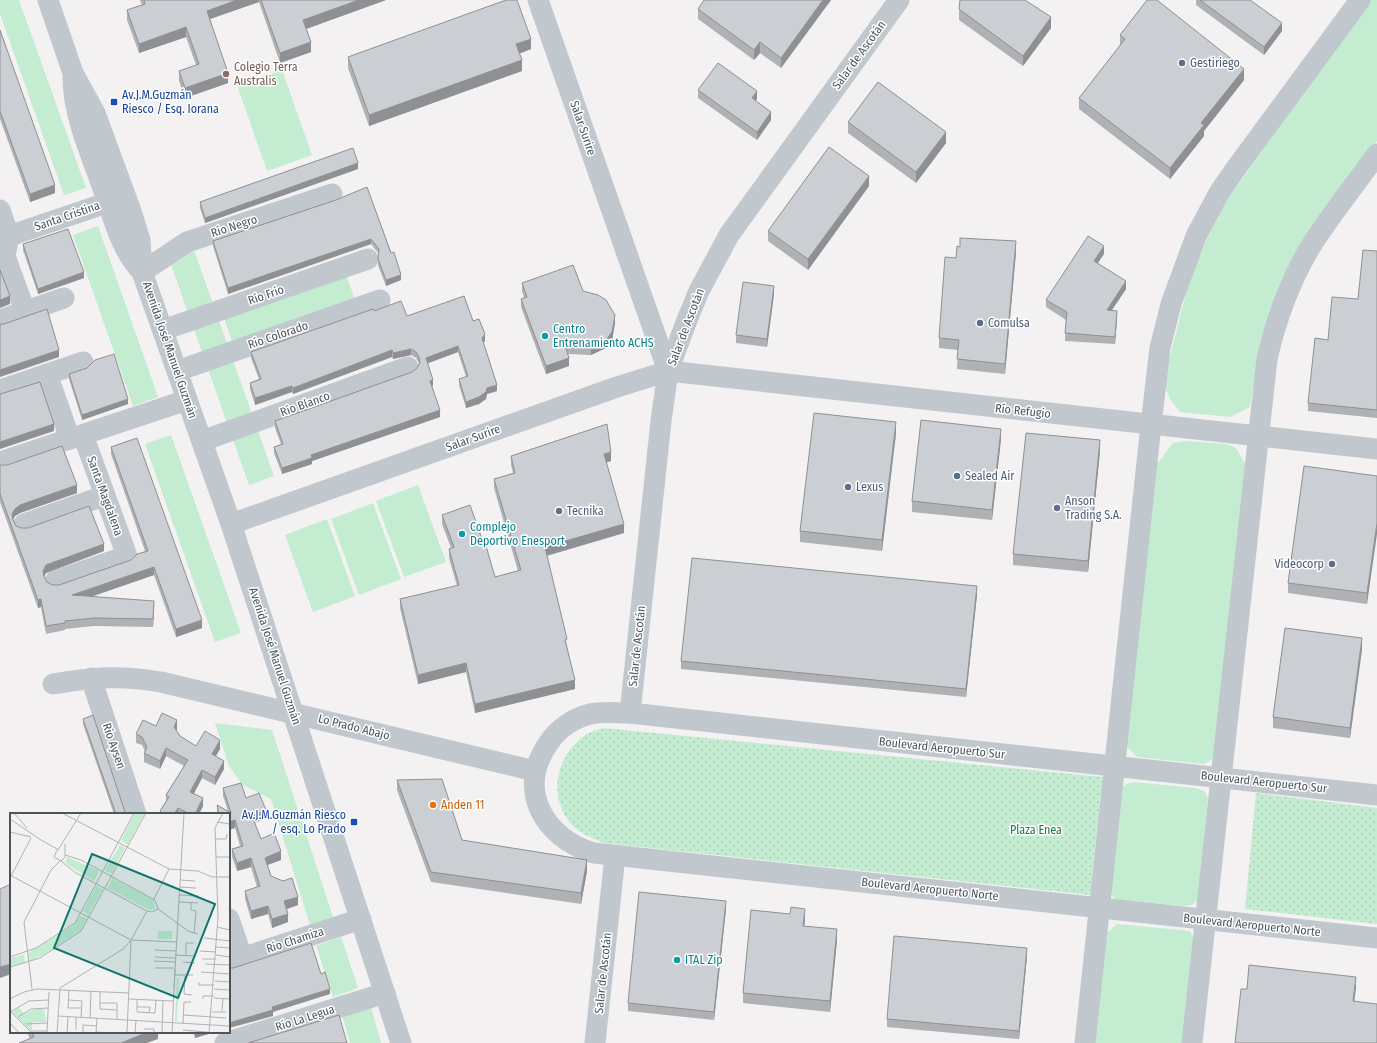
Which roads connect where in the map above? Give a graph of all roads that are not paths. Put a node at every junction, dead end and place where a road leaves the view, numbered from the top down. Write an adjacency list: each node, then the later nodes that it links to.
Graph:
1 (48, 0): 7 (street, Avenida José Manuel Guzmán)
2 (538, 0): 16 (street, Salar Surire)
3 (899, 0): 18 (street, Salar de Ascotán)
4 (1360, 0): 26 (street)
5 (1377, 154): 27 (street)
6 (332, 194): 11 (street, Río Negro)
7 (117, 199): 9 (street, Santa Cristina); 11 (street, Avenida José Manuel Guzmán)
8 (0, 210): 9 (street)
9 (5, 244): 14 (street)
10 (368, 259): 17 (street, Río Frío)
11 (142, 272): 17 (street, Avenida José Manuel Guzmán)
12 (64, 298): 14 (street)
13 (380, 300): 21 (street, Río Colorado)
14 (25, 311): 15 (street)
15 (0, 320)
16 (651, 323): 18 (street); 22 (street, Salar Surire)
17 (163, 330): 21 (street, Avenida José Manuel Guzmán)
18 (684, 330): 22 (street, Salar de Ascotán)
19 (83, 362): 23 (street)
20 (408, 368): 29 (street, Río Blanco)
21 (177, 371): 25 (street, Avenida José Manuel Guzmán)
22 (668, 371): 26 (street, Río Refugio); 34 (street, Salar Surire); 39 (street, Salar de Ascotán)
23 (47, 374): 24 (street); 28 (street, Santa Magdalena)
24 (0, 390)
25 (187, 400): 28 (street); 29 (street, Avenida José Manuel Guzmán)
26 (1151, 425): 27 (street, Río Refugio); 40 (street)
27 (1258, 436): 30 (street, Río Refugio); 42 (street)
28 (76, 437): 31 (street); 32 (street, Santa Magdalena)
29 (202, 441): 34 (street, Avenida José Manuel Guzmán)
30 (1377, 449)
31 (3, 461)
32 (104, 496): 33 (street); 35 (street, Santa Magdalena)
33 (24, 524)
34 (231, 524): 38 (street, Avenida José Manuel Guzmán)
35 (56, 581)
36 (91, 678): 37 (street, Lo Prado Abajo); 38 (street, Lo Prado Abajo); 44 (street, Río Aysen)
37 (53, 684)
38 (294, 713): 41 (street, Lo Prado Abajo); 47 (street, Avenida José Manuel Guzmán)
39 (630, 713): 40 (street, Boulevard Aeropuerto Sur); 41 (street, Boulevard Aeropuerto Sur)
40 (1114, 767): 42 (street, Boulevard Aeropuerto Sur); 46 (street)
41 (535, 771): 45 (street, Boulevard Aeropuerto Norte)
42 (1221, 777): 43 (street, Boulevard Aeropuerto Sur); 48 (street)
43 (1377, 795)
44 (136, 813)
45 (615, 856): 46 (street, Boulevard Aeropuerto Norte); 55 (street, Salar de Ascotán)
46 (1100, 908): 48 (street, Boulevard Aeropuerto Norte); 56 (street)
47 (361, 919): 51 (street, Río Chamiza); 52 (street, Avenida José Manuel Guzmán)
48 (1206, 920): 50 (street, Boulevard Aeropuerto Norte); 57 (street)
49 (230, 925): 51 (street)
50 (1377, 938)
51 (236, 959)
52 (385, 993): 53 (street, Río La Legua); 54 (street, Avenida José Manuel Guzmán)
53 (225, 1043)
54 (401, 1043)
55 (595, 1043)
56 (1085, 1043)
57 (1192, 1043)

